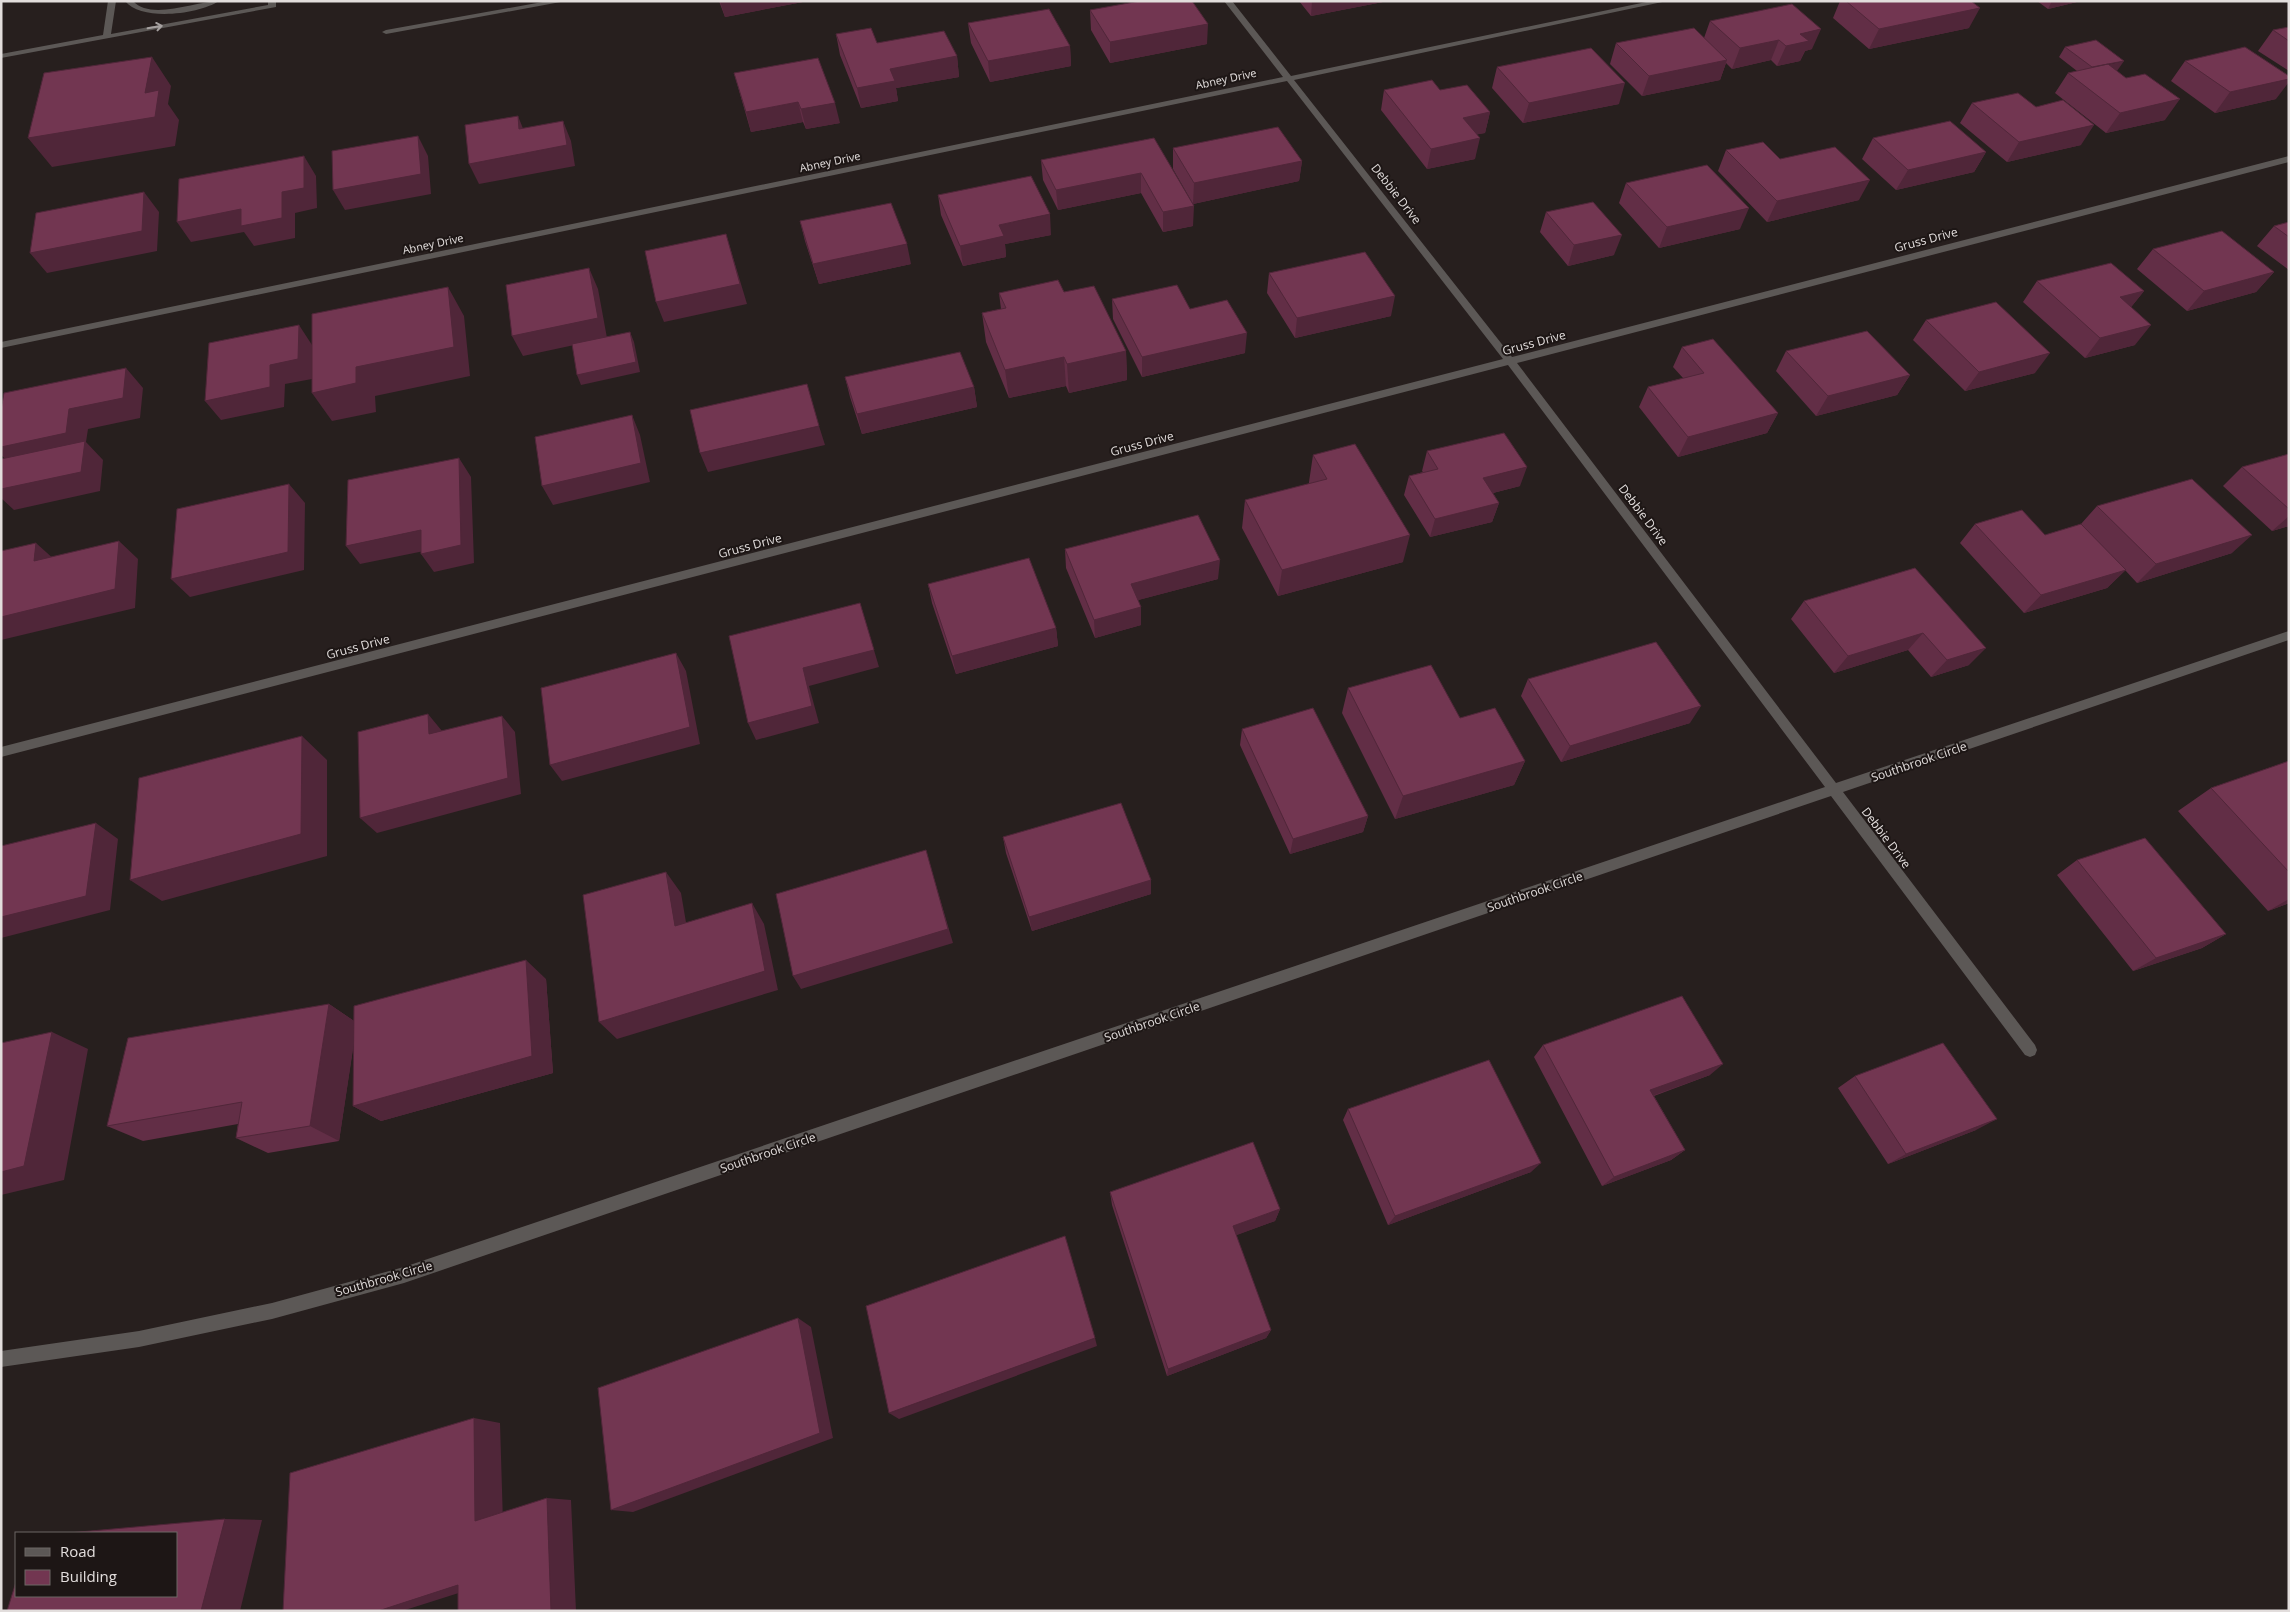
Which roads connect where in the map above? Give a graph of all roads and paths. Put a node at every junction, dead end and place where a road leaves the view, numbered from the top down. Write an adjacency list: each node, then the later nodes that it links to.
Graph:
1 (112, 1): 10 (street)
2 (129, 1): 8 (street)
3 (186, 1): 8 (street)
4 (272, 1): 10 (street, one-way to 4)
5 (562, 1): 9 (street)
6 (1228, 1): 12 (street, Debbie Drive)
7 (1663, 1): 12 (street, Abney Drive)
8 (213, 2)
9 (386, 32)
10 (107, 36): 11 (street)
11 (1, 56)
12 (1287, 78): 14 (street, Abney Drive); 15 (street, Debbie Drive)
13 (2289, 159): 15 (street, Gruss Drive)
14 (1, 345)
15 (1510, 362): 17 (street, Gruss Drive); 18 (street, Debbie Drive)
16 (2289, 635): 18 (street, Southbrook Circle)
17 (1, 752)
18 (1833, 791): 19 (street, Debbie Drive); 20 (street, Southbrook Circle)
19 (2030, 1050)
20 (1, 1359)

